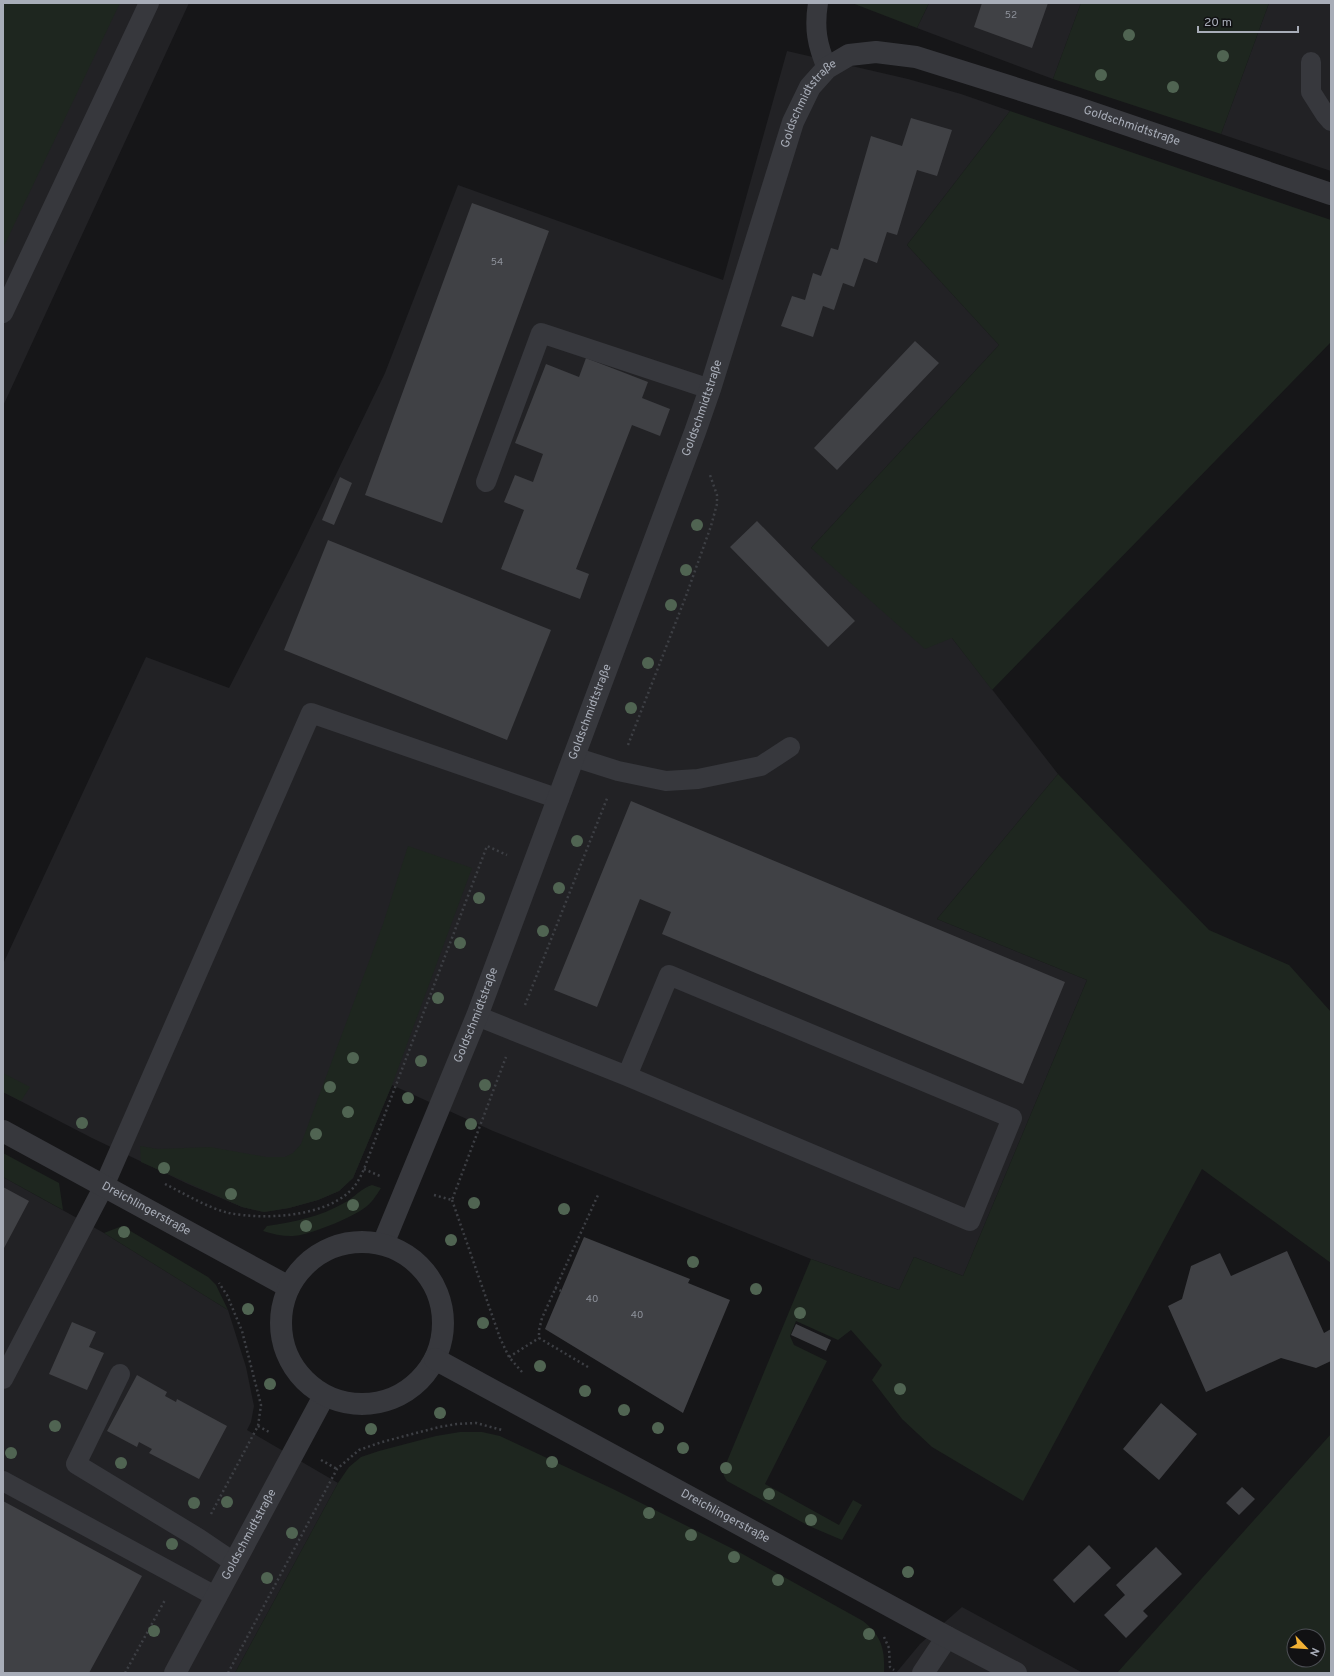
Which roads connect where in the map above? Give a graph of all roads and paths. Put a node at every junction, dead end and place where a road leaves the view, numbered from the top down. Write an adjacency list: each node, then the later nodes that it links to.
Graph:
1 (150, 3): 7 (lane)
2 (818, 3): 4 (lane)
3 (1311, 62): 5 (lane)
4 (826, 68): 6 (street, Goldschmidtstraße); 8 (street, Goldschmidtstraße)
5 (1331, 121)
6 (1331, 194)
7 (3, 313)
8 (710, 389): 10 (lane); 12 (street, Goldschmidtstraße)
9 (710, 474): 13 (path)
10 (486, 482)
11 (790, 747): 13 (lane)
12 (574, 757): 13 (lane); 14 (street, Goldschmidtstraße)
13 (618, 771): 17 (path)
14 (559, 799): 15 (street, Goldschmidtstraße); 22 (lane)
15 (534, 867): 16 (street, Goldschmidtstraße); 20 (path)
16 (477, 1016): 17 (lane); 23 (street, Goldschmidtstraße)
17 (515, 1031): 18 (lane); 25 (path)
18 (627, 1076): 18 (lane)
19 (3, 1131): 22 (street, Dreichlingerstraße)
20 (364, 1169): 21 (path); 23 (path)
21 (158, 1181)
22 (104, 1186): 28 (street, Dreichlingerstraße); 37 (lane)
23 (407, 1187): 25 (path); 26 (street, Goldschmidtstraße)
24 (598, 1195): 29 (path)
25 (452, 1200): 32 (path)
26 (383, 1244): 28 (street); 33 (street)
27 (219, 1282): 41 (path)
28 (289, 1287): 38 (street)
29 (555, 1288): 30 (path); 31 (path)
30 (561, 1291)
31 (539, 1338): 32 (path); 34 (path)
32 (508, 1357): 36 (path)
33 (435, 1359): 38 (street); 46 (street, Dreichlingerstraße)
34 (588, 1367)
35 (120, 1374): 41 (lane)
36 (528, 1376)
37 (3, 1379)
38 (324, 1396): 42 (street, Goldschmidtstraße)
39 (503, 1431): 49 (path)
40 (3, 1481): 43 (lane)
41 (198, 1538): 42 (lane)
42 (235, 1563): 44 (street, Goldschmidtstraße)
43 (179, 1575): 44 (lane); 47 (path)
44 (217, 1597): 48 (street, Goldschmidtstraße)
45 (881, 1631): 50 (path)
46 (947, 1637): 51 (street); 52 (street, Dreichlingerstraße)
47 (125, 1673)
48 (176, 1673)
49 (228, 1673)
50 (900, 1673)
51 (923, 1673)
52 (1016, 1673)

